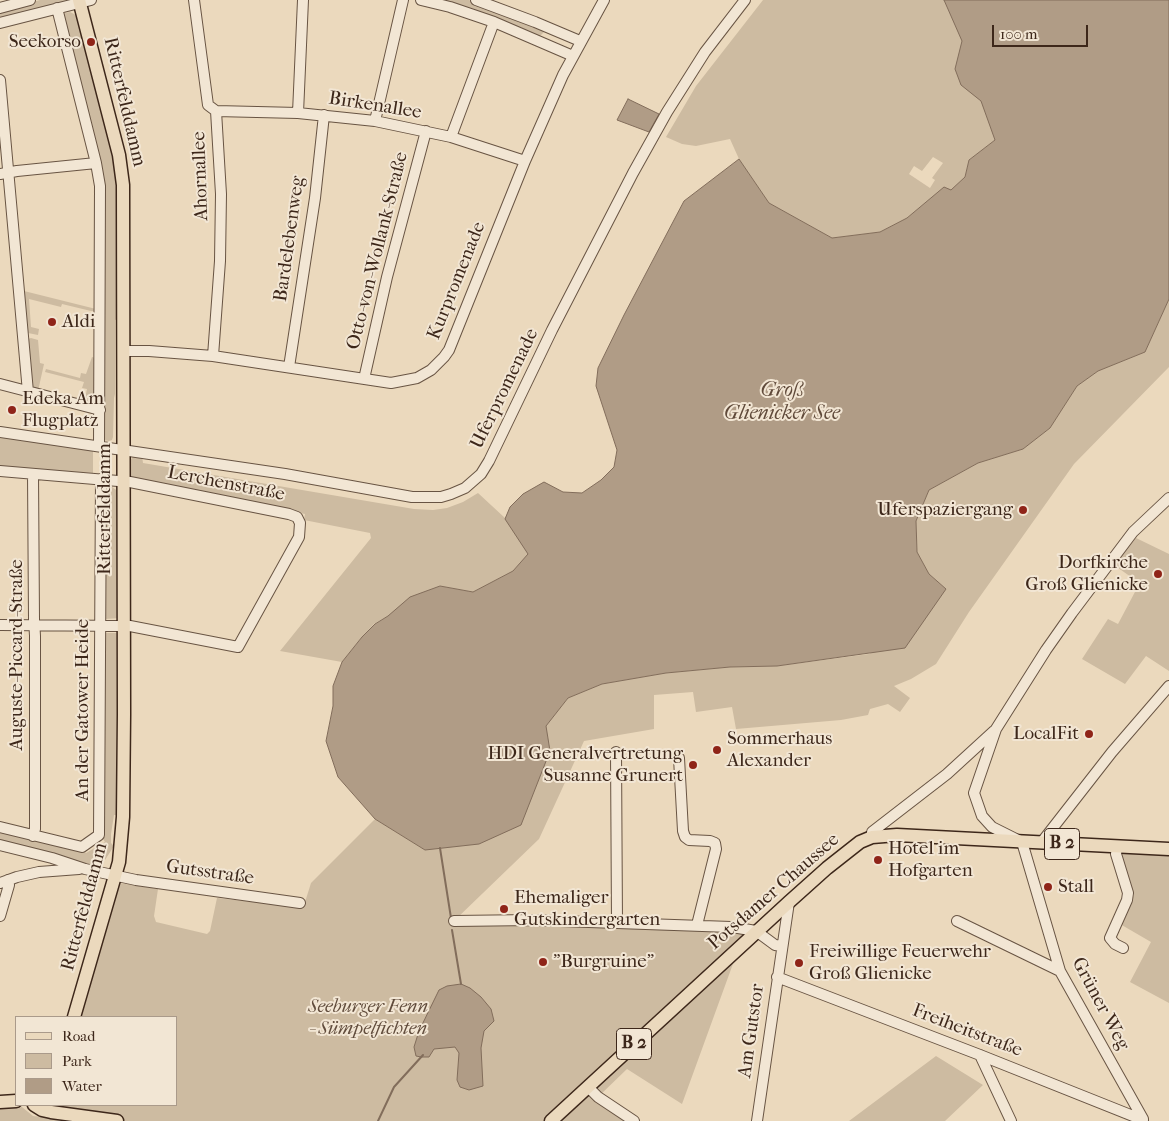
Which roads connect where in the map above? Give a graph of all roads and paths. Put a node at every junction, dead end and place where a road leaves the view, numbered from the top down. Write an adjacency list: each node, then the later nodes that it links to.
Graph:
1 (30, 0): 11 (street)
2 (194, 0): 18 (street, Ahornallee)
3 (302, 0): 19 (street)
4 (403, 0): 21 (street)
5 (421, 0): 13 (street)
6 (476, 0): 10 (street)
7 (604, 0): 15 (street, Kurpromenade)
8 (745, 0): 36 (street, Uferpromenade)
9 (83, 1): 12 (street); 27 (main road, Ritterfelddamm)
10 (502, 4): 15 (street)
11 (0, 8)
12 (57, 8): 14 (street); 25 (street, Ritterfelddamm)
13 (494, 22): 16 (street); 23 (street)
14 (0, 23)
15 (580, 41): 16 (street, Kurpromenade)
16 (573, 56): 24 (street, Kurpromenade)
17 (0, 80): 26 (street)
18 (216, 111): 19 (street, Birkenallee); 28 (street, Ahornallee)
19 (298, 113): 20 (street, Birkenallee)
20 (324, 115): 21 (street, Birkenallee); 29 (street, Bardelebenweg)
21 (375, 121): 22 (street, Birkenallee)
22 (426, 131): 23 (street, Birkenallee); 30 (street, Otto-von-Wollank-Straße)
23 (451, 138): 24 (street, Birkenallee)
24 (524, 161): 30 (street, Kurpromenade)
25 (96, 163): 26 (street); 33 (street, Ritterfelddamm)
26 (4, 173): 32 (street)
27 (124, 351): 28 (street, Kurpromenade); 36 (main road, Ritterfelddamm)
28 (213, 356): 29 (street, Kurpromenade)
29 (289, 368): 30 (street, Kurpromenade)
30 (364, 379)
31 (0, 384): 32 (street)
32 (28, 392): 33 (street)
33 (100, 410): 35 (street, Ritterfelddamm)
34 (0, 432): 35 (street, Uferpromenade)
35 (99, 446): 36 (street, Uferpromenade)
36 (122, 450): 40 (main road, Ritterfelddamm)
37 (0, 471): 38 (street)
38 (33, 474): 39 (street); 43 (street, Auguste-Piccard-Straße)
39 (101, 479): 40 (street); 44 (street, An der Gatower Heide)
40 (123, 482): 45 (main road, Ritterfelddamm); 45 (street, Lerchenstraße)
41 (1169, 498): 49 (street)
42 (0, 625): 43 (street)
43 (34, 626): 44 (street); 53 (street, Auguste-Piccard-Straße)
44 (100, 626): 45 (street); 53 (street, An der Gatower Heide)
45 (124, 626): 61 (main road, Ritterfelddamm)
46 (1169, 686): 47 (street)
47 (1159, 699): 48 (street); 56 (street)
48 (1169, 704)
49 (996, 729): 54 (street); 55 (street)
50 (616, 752): 68 (street)
51 (679, 758): 69 (street)
52 (0, 827): 53 (street, An der Gatower Heide)
53 (33, 836)
54 (872, 837): 55 (main road, Potsdamer Chaussee / B 2); 63 (main road, Potsdamer Chaussee / B 2)
55 (1022, 842): 56 (main road, Potsdamer Chaussee / B 2); 73 (street, Grüner Weg)
56 (1041, 843): 58 (main road, Potsdamer Chaussee / B 2)
57 (0, 845): 60 (street)
58 (1117, 847): 59 (main road, Potsdamer Chaussee / B 2); 72 (street)
59 (1169, 849)
60 (85, 869): 61 (street, Gutsstraße); 62 (street)
61 (116, 875): 64 (street, Gutsstraße); 75 (main road, Ritterfelddamm)
62 (4, 881): 65 (street)
63 (788, 902): 70 (main road, Potsdamer Chaussee / B 2); 71 (street, Am Gutstor)
64 (300, 903)
65 (0, 916)
66 (454, 921): 68 (street)
67 (957, 921): 73 (street)
68 (617, 923): 69 (street)
69 (697, 925): 70 (street)
70 (756, 931): 71 (street); 77 (main road, Potsdamer Chaussee / B 2)
71 (782, 946): 74 (street, Am Gutstor)
72 (1123, 948)
73 (1060, 971): 81 (street, Grüner Weg)
74 (777, 976): 76 (street, Freiheitstraße); 85 (street, Am Gutstor)
75 (74, 1016)
76 (980, 1054): 81 (street, Freiheitstraße); 86 (street)
77 (588, 1087): 83 (main road, Potsdamer Chaussee / B 2); 84 (street)
78 (15, 1101): 79 (main road)
79 (0, 1102)
80 (36, 1106): 82 (main road)
81 (1143, 1120)
82 (117, 1121)
83 (551, 1121)
84 (634, 1121)
85 (757, 1121)
86 (1012, 1121)

